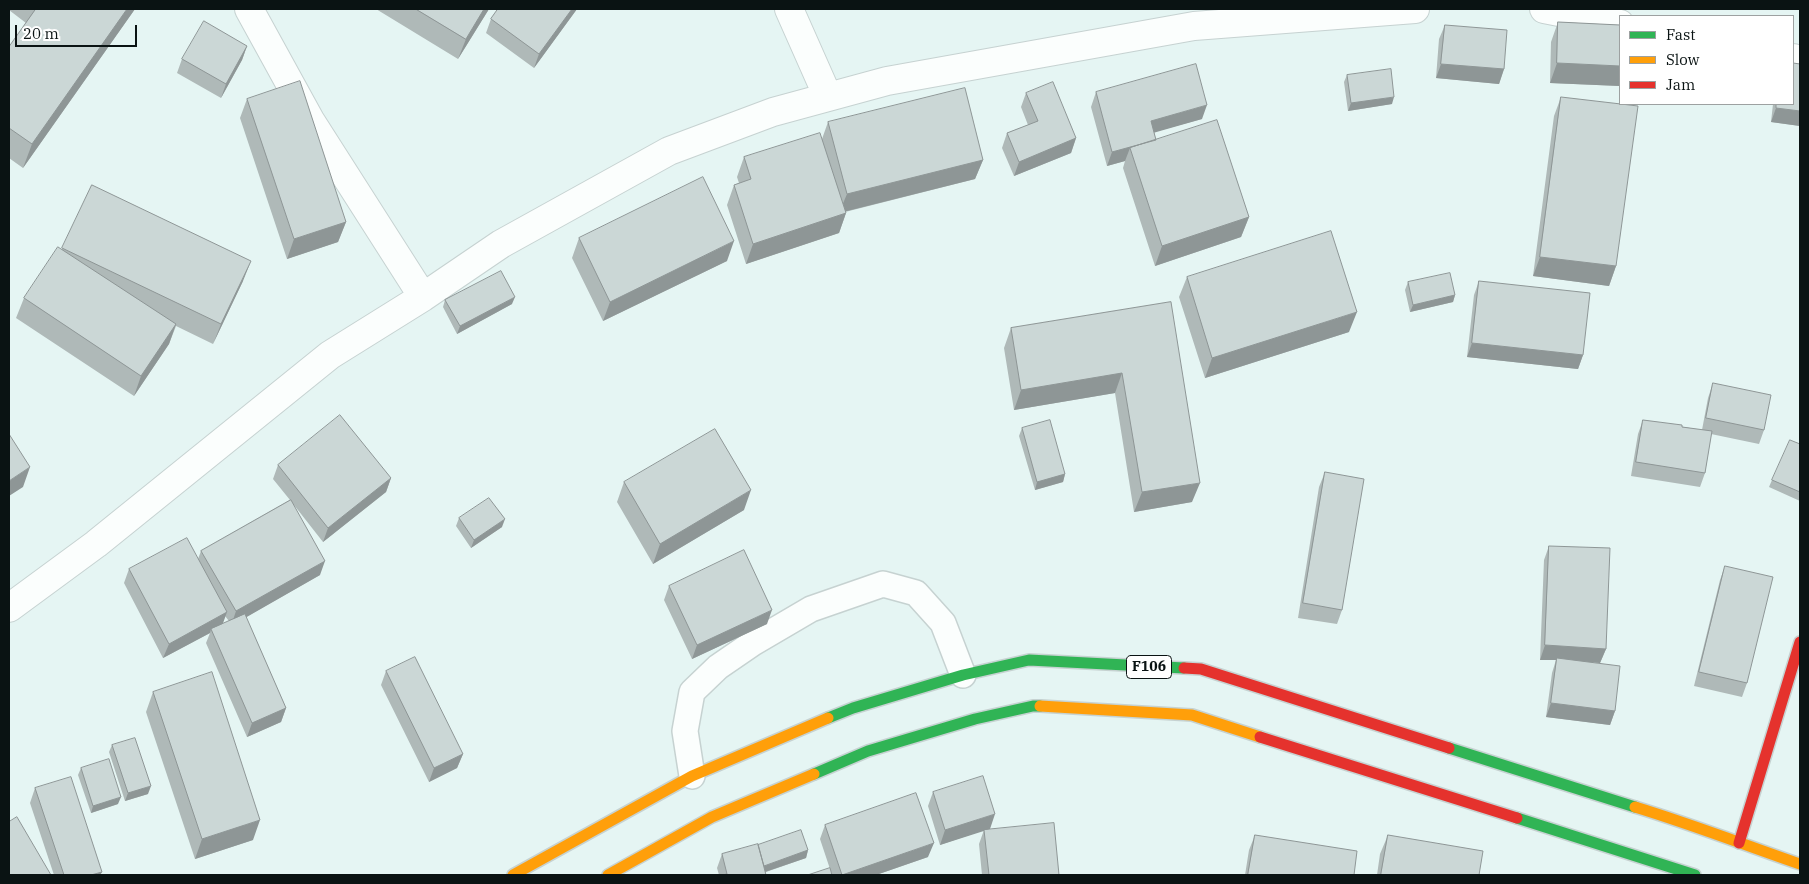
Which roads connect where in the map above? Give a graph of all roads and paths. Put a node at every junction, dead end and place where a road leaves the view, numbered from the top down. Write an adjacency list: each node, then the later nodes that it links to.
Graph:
1 (248, 9): 7 (street)
2 (789, 9): 6 (street)
3 (1415, 9): 6 (street)
4 (1544, 9): 5 (street)
5 (1619, 24)
6 (828, 97): 7 (street)
7 (423, 297): 8 (street)
8 (9, 608)
9 (1800, 642): 12 (main road)
10 (962, 675): 11 (main road, F106); 11 (lane); 12 (main road, F106)
11 (692, 776): 15 (main road, F106)
12 (1738, 843): 13 (main road, F106)
13 (1800, 864)
14 (1688, 874): 16 (main road)
15 (513, 875)
16 (608, 875)

